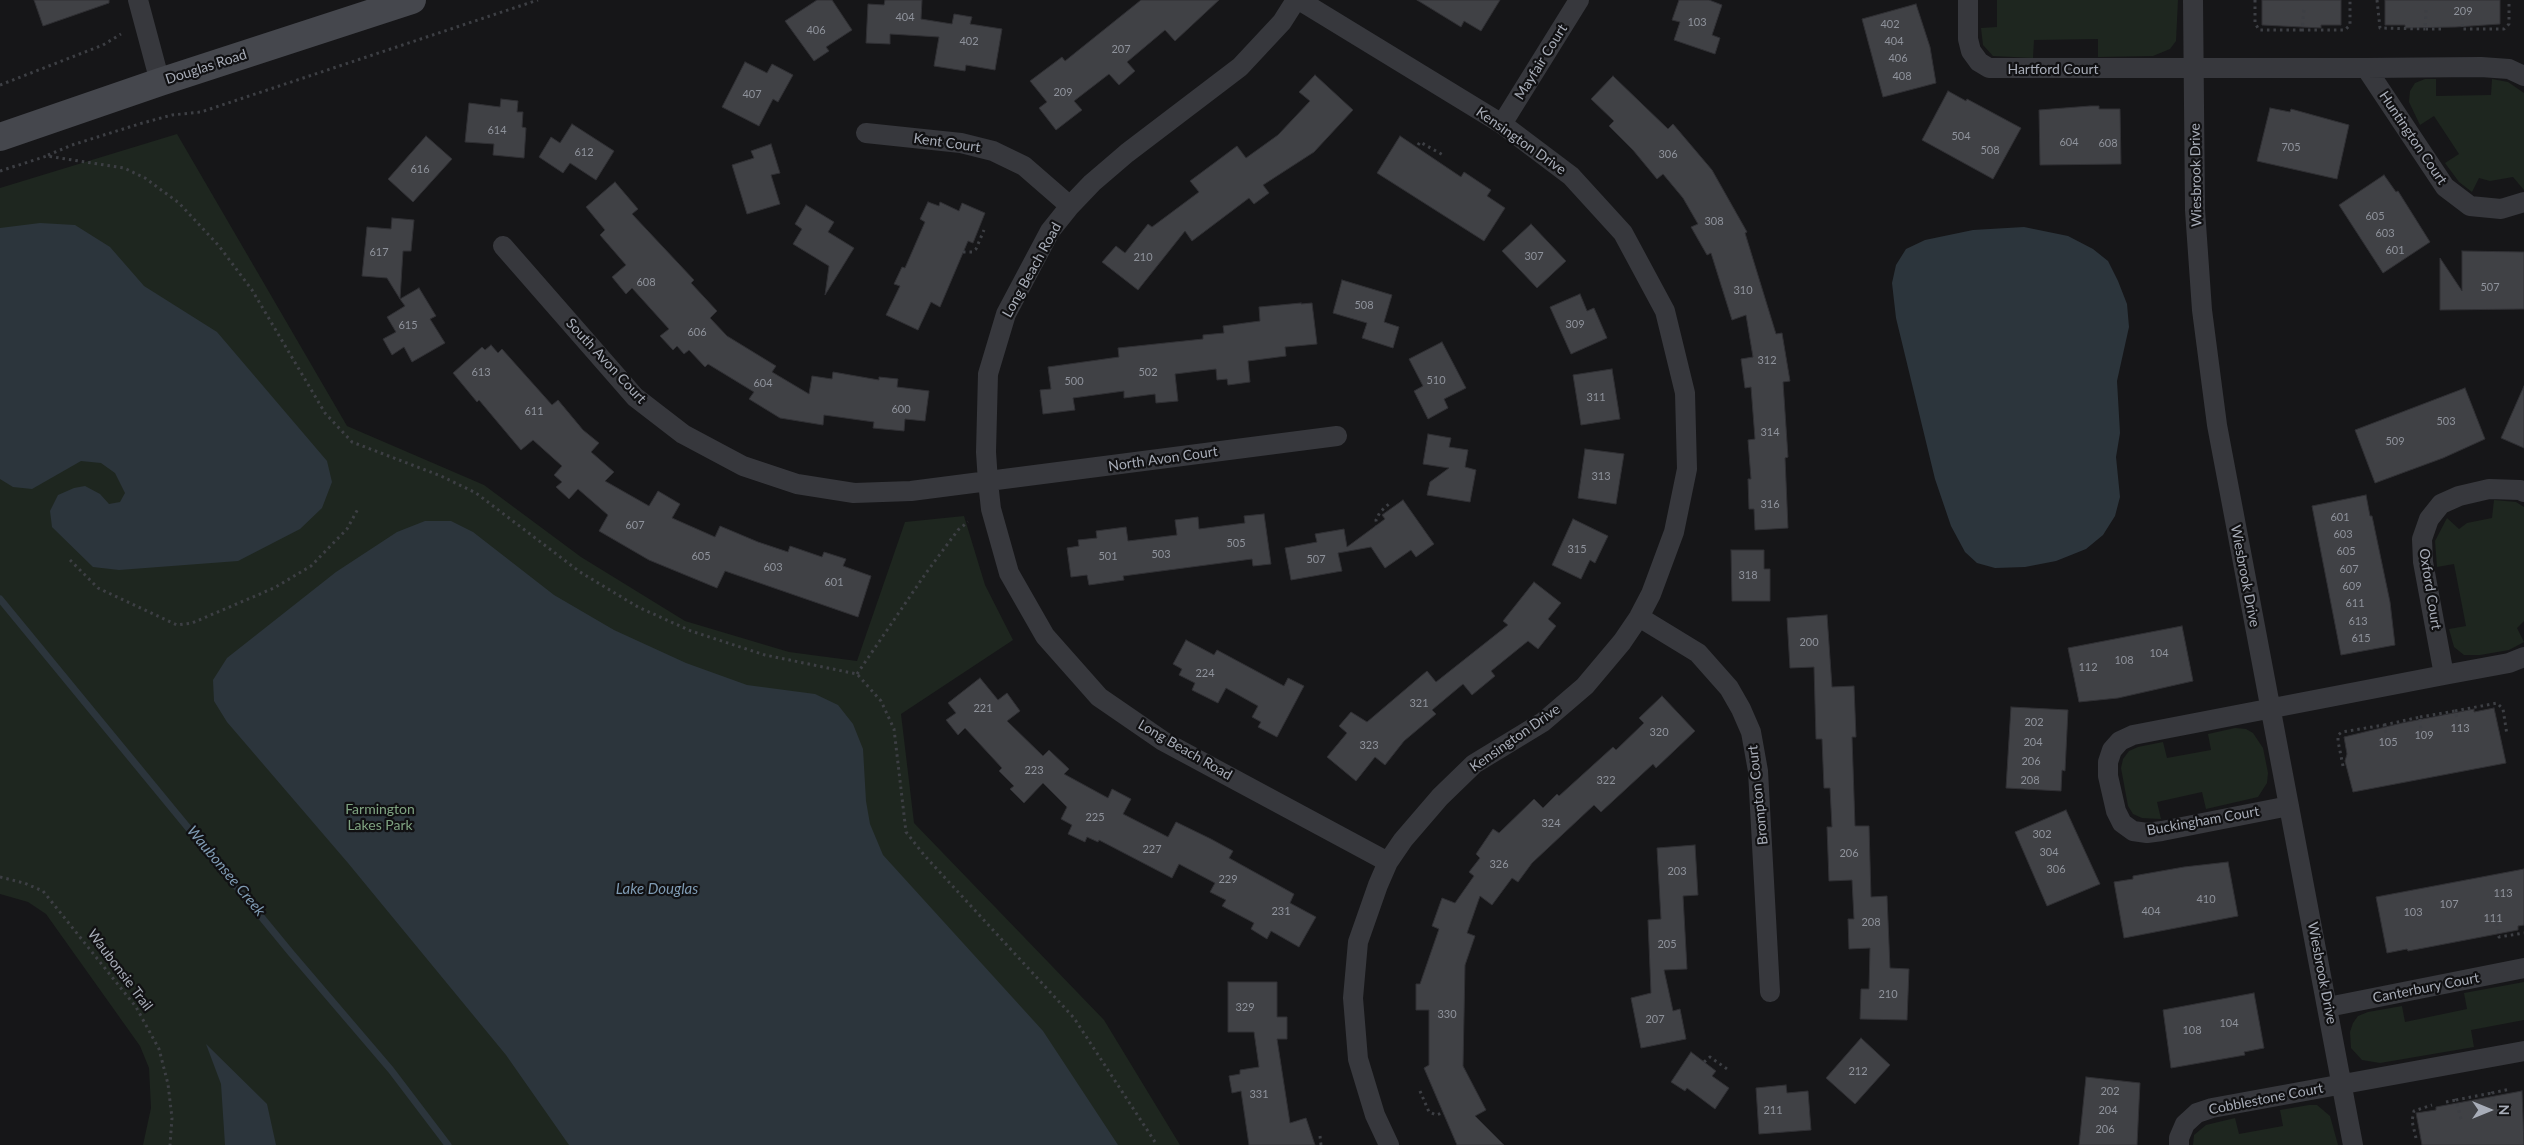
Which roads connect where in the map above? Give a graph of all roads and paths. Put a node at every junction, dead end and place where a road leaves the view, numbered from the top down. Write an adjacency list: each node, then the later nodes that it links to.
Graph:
1 (138, 0): 24 (street)
2 (412, 0): 24 (street, Douglas Road)
3 (538, 0): 31 (path)
4 (1298, 0): 26 (street, Kensington Drive); 34 (street, Long Beach Road)
5 (1580, 0): 26 (street, Mayfair Court)
6 (1968, 0): 21 (street, Hartford Court)
7 (2193, 0): 21 (street, Wiesbrook Drive)
8 (2255, 0): 19 (path)
9 (2350, 0): 19 (path)
10 (2377, 0): 17 (path)
11 (2509, 0): 15 (path)
12 (2298, 10): 16 (path)
13 (2304, 10): 16 (path)
14 (2424, 11): 17 (path)
15 (2458, 11)
16 (2302, 16): 19 (path)
17 (2425, 29): 18 (path)
18 (2442, 29)
19 (2302, 30)
20 (121, 34): 25 (path)
21 (2194, 68): 22 (street, Huntington Court); 50 (street, Wiesbrook Drive)
22 (2366, 68): 23 (street, Huntington Court); 33 (street, Huntington Court)
23 (2524, 76)
24 (160, 82): 28 (street, Douglas Road)
25 (0, 85)
26 (1502, 124): 46 (street, Kensington Drive)
27 (866, 133): 34 (street, Kent Court)
28 (0, 137)
29 (1418, 145): 30 (path)
30 (1443, 155)
31 (47, 156): 32 (path); 48 (path)
32 (0, 171)
33 (2524, 202)
34 (1070, 206): 39 (street, Long Beach Road)
35 (984, 230): 37 (path)
36 (503, 246): 39 (street, South Avon Court)
37 (963, 252)
38 (1337, 436): 39 (street, North Avon Court)
39 (988, 482): 60 (street, Long Beach Road)
40 (2524, 492): 49 (street, Oxford Court)
41 (1390, 503): 44 (path)
42 (359, 507): 45 (path)
43 (968, 522): 48 (path)
44 (1377, 528)
45 (70, 560)
46 (1639, 617): 60 (street, Kensington Drive); 65 (street, Brompton Court)
47 (2524, 657): 49 (street)
48 (857, 674): 83 (path)
49 (2444, 675): 50 (street)
50 (2270, 709): 59 (street, Wiesbrook Drive); 59 (street, Buckingham Court)
51 (2455, 710): 52 (path); 54 (path); 56 (path)
52 (2420, 717): 53 (path); 55 (path)
53 (2384, 724): 57 (path); 58 (path)
54 (2458, 728)
55 (2423, 734)
56 (2506, 735)
57 (2387, 741)
58 (2343, 766)
59 (2289, 806): 66 (street, Wiesbrook Drive)
60 (1388, 862): 85 (street, Kensington Drive)
61 (0, 877): 82 (path, Waubonsie Trail)
62 (2493, 918): 63 (path)
63 (2524, 933)
64 (2524, 968): 66 (street, Canterbury Court)
65 (1770, 992)
66 (2328, 1006): 70 (street, Wiesbrook Drive)
67 (2524, 1051): 70 (street)
68 (1704, 1062): 69 (path)
69 (1730, 1071)
70 (2343, 1085): 86 (street, Cobblestone Court); 87 (street, Wiesbrook Drive)
71 (2510, 1089): 73 (path)
72 (1420, 1091): 78 (path)
73 (2492, 1093): 74 (path); 77 (path)
74 (2456, 1100): 75 (path); 79 (path)
75 (2446, 1102)
76 (2432, 1106): 81 (path)
77 (2495, 1111)
78 (1442, 1113)
79 (2459, 1118)
80 (1320, 1136): 84 (path)
81 (2416, 1138)
82 (170, 1145)
83 (1158, 1145)
84 (1321, 1145)
85 (1389, 1145)
86 (2179, 1145)
87 (2354, 1145)

